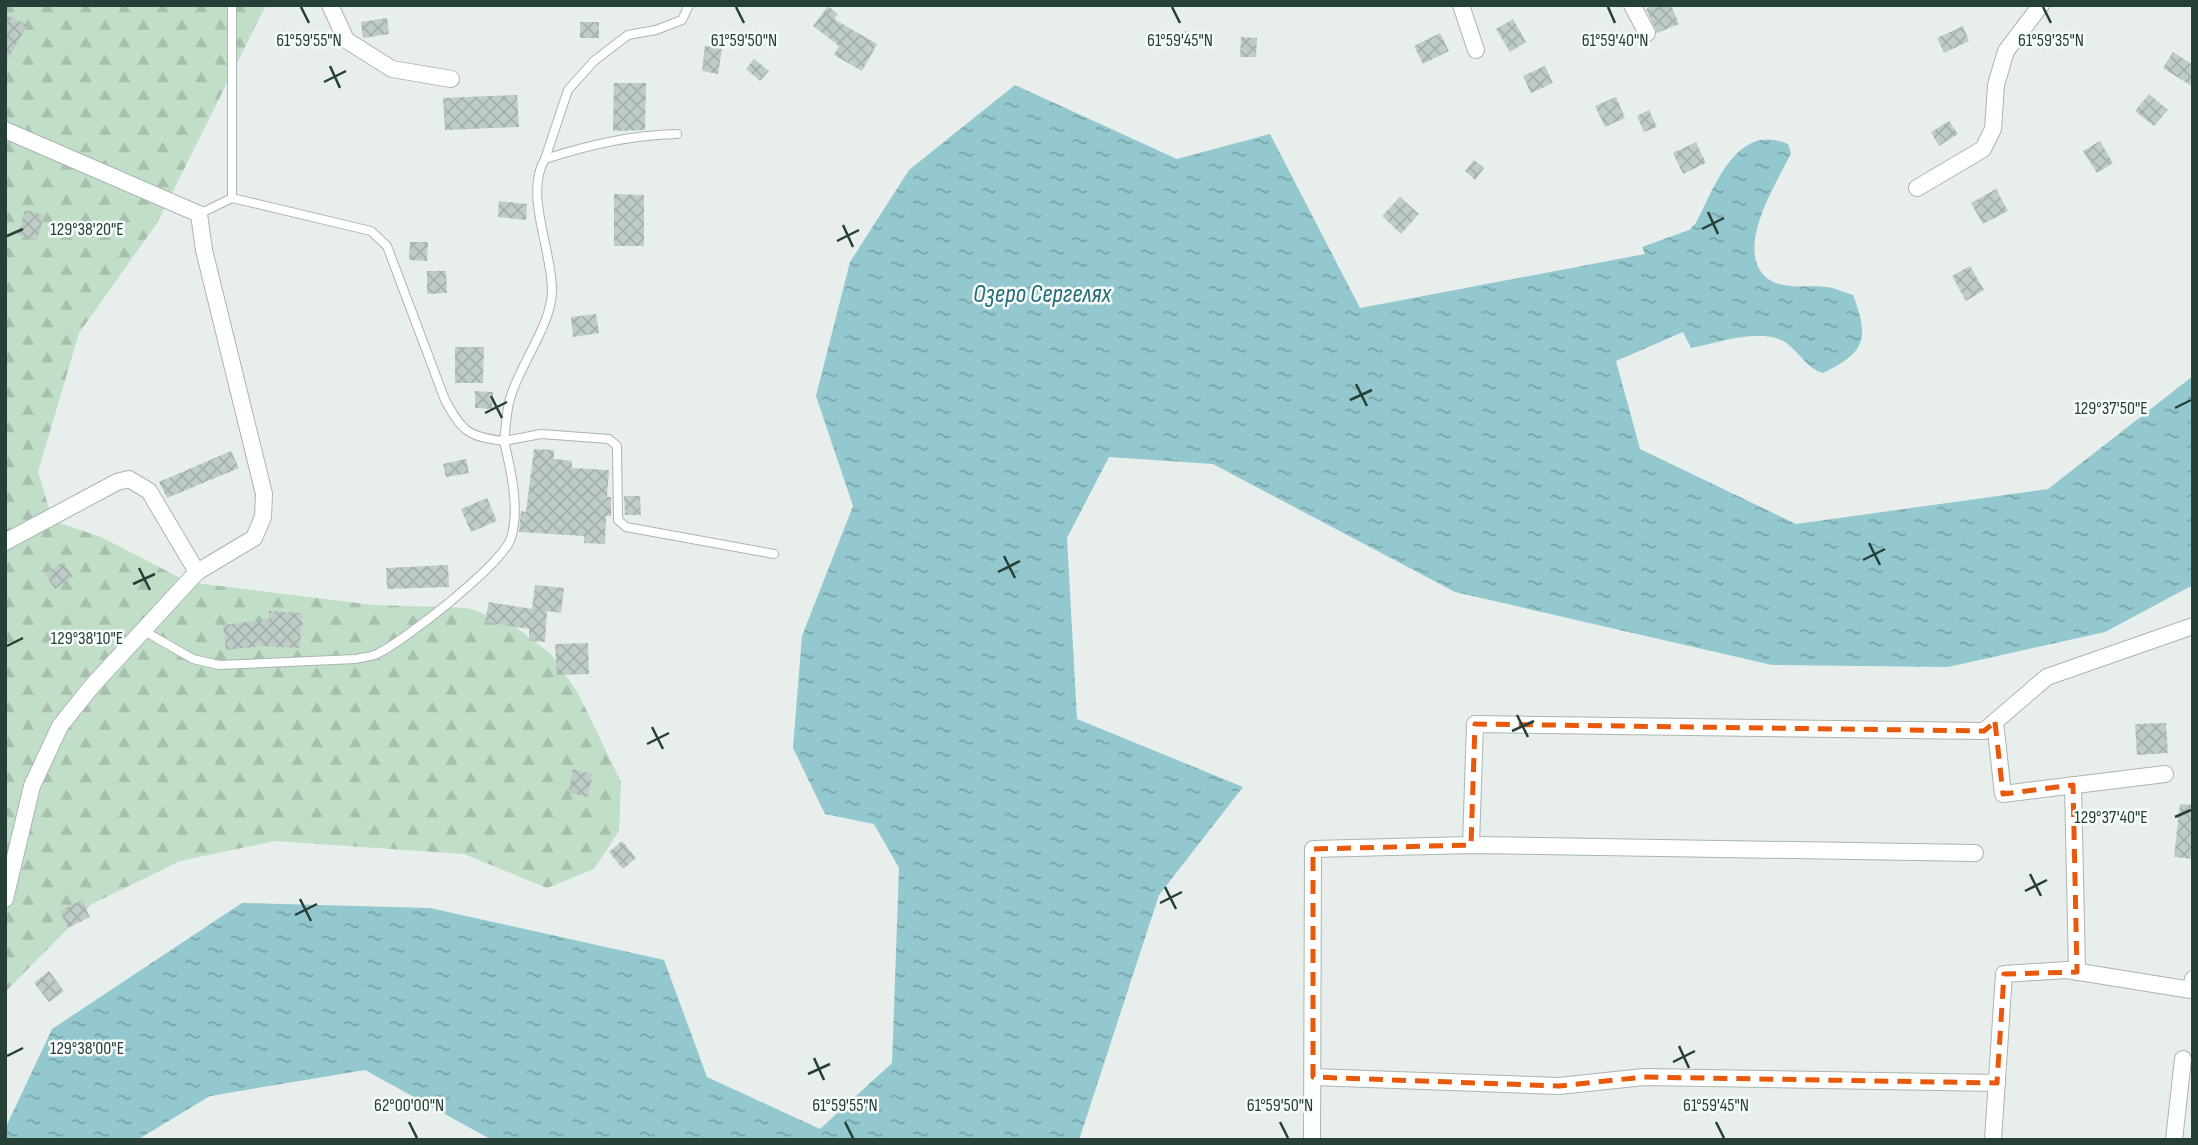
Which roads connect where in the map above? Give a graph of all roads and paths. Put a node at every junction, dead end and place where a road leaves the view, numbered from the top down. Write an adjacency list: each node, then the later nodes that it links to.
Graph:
1 (232, 5): 14 (lane)
2 (330, 5): 9 (street)
3 (689, 5): 12 (lane)
4 (1461, 5): 8 (street)
5 (1632, 5): 7 (street)
6 (2040, 5): 13 (street)
7 (1647, 33)
8 (1476, 50)
9 (451, 79)
10 (5, 130): 15 (street)
11 (677, 134): 12 (lane)
12 (545, 159): 16 (lane)
13 (1917, 188)
14 (232, 198): 15 (lane); 16 (lane)
15 (199, 214): 19 (street)
16 (504, 442): 18 (lane); 21 (lane)
17 (5, 542): 19 (street)
18 (774, 554)
19 (197, 572): 21 (street)
20 (2193, 626): 22 (street)
21 (146, 632): 27 (street)
22 (1995, 722): 24 (street); 25 (street)
23 (2165, 774): 24 (street)
24 (2073, 785): 28 (street)
25 (1471, 845): 26 (street); 31 (street)
26 (1975, 853)
27 (5, 899)
28 (2077, 972): 29 (street); 32 (street)
29 (2193, 979)
30 (2183, 1059): 35 (street)
31 (1313, 1077): 32 (street); 33 (street)
32 (1997, 1083): 34 (street)
33 (1312, 1140)
34 (1993, 1140)
35 (2174, 1140)

